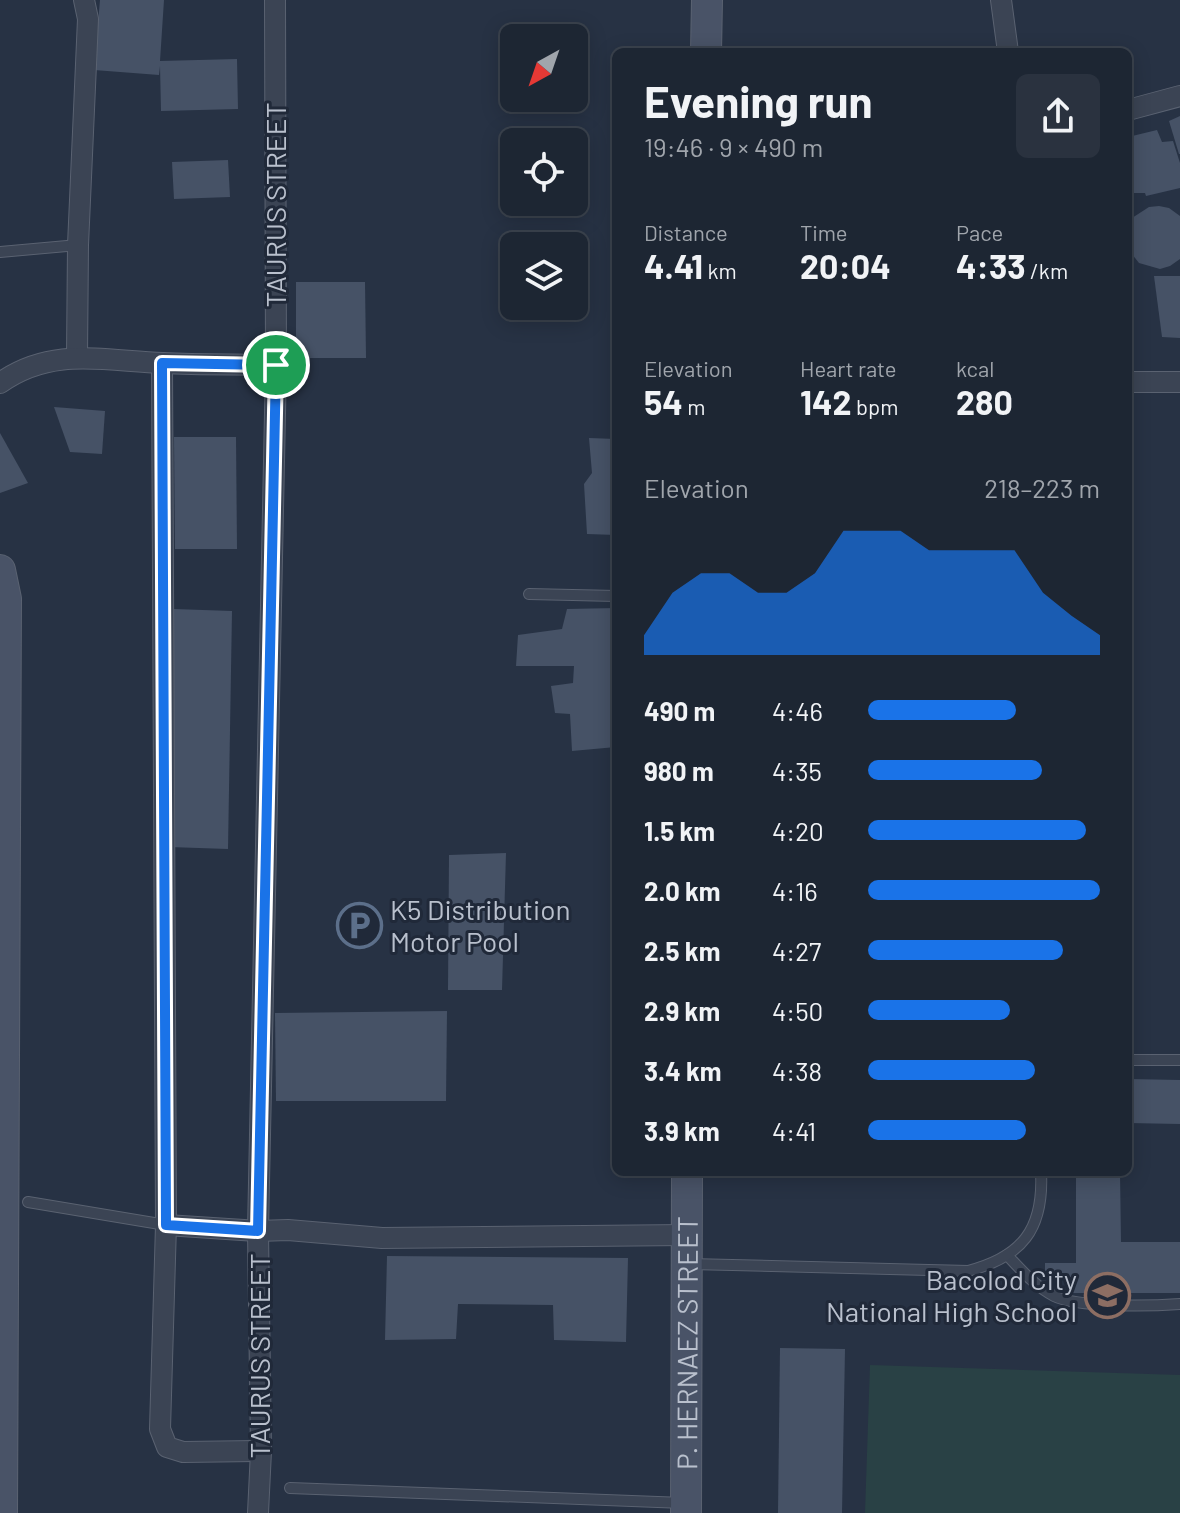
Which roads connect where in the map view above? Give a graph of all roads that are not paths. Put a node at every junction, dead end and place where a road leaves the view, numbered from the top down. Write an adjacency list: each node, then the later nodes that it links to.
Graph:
1 (84, 0): 9 (street)
2 (275, 0): 13 (street, TAURUS STREET)
3 (707, 0): 5 (street)
4 (1001, 0): 6 (street)
5 (706, 48)
6 (1007, 48)
7 (1180, 96): 8 (street)
8 (1132, 109)
9 (78, 245): 10 (lane); 11 (street)
10 (0, 252)
11 (77, 356): 12 (street); 16 (street)
12 (162, 363): 13 (street); 25 (street)
13 (276, 365): 26 (street, TAURUS STREET)
14 (1132, 382): 15 (street)
15 (1180, 382)
16 (0, 383)
17 (0, 570): 33 (street)
18 (529, 594): 19 (lane)
19 (612, 596)
20 (1132, 1060): 21 (lane)
21 (1180, 1060)
22 (687, 1176): 27 (street, P. HERNAEZ STREET)
23 (1041, 1176): 28 (lane)
24 (28, 1202): 25 (lane)
25 (166, 1225): 26 (street); 30 (street)
26 (258, 1231): 27 (street); 30 (street, TAURUS STREET)
27 (687, 1249): 28 (lane); 32 (street, P. HERNAEZ STREET)
28 (1007, 1255): 29 (lane)
29 (1180, 1304)
30 (261, 1451): 34 (street, TAURUS STREET)
31 (290, 1488): 32 (lane)
32 (686, 1508)
33 (2, 1513)
34 (258, 1513)

